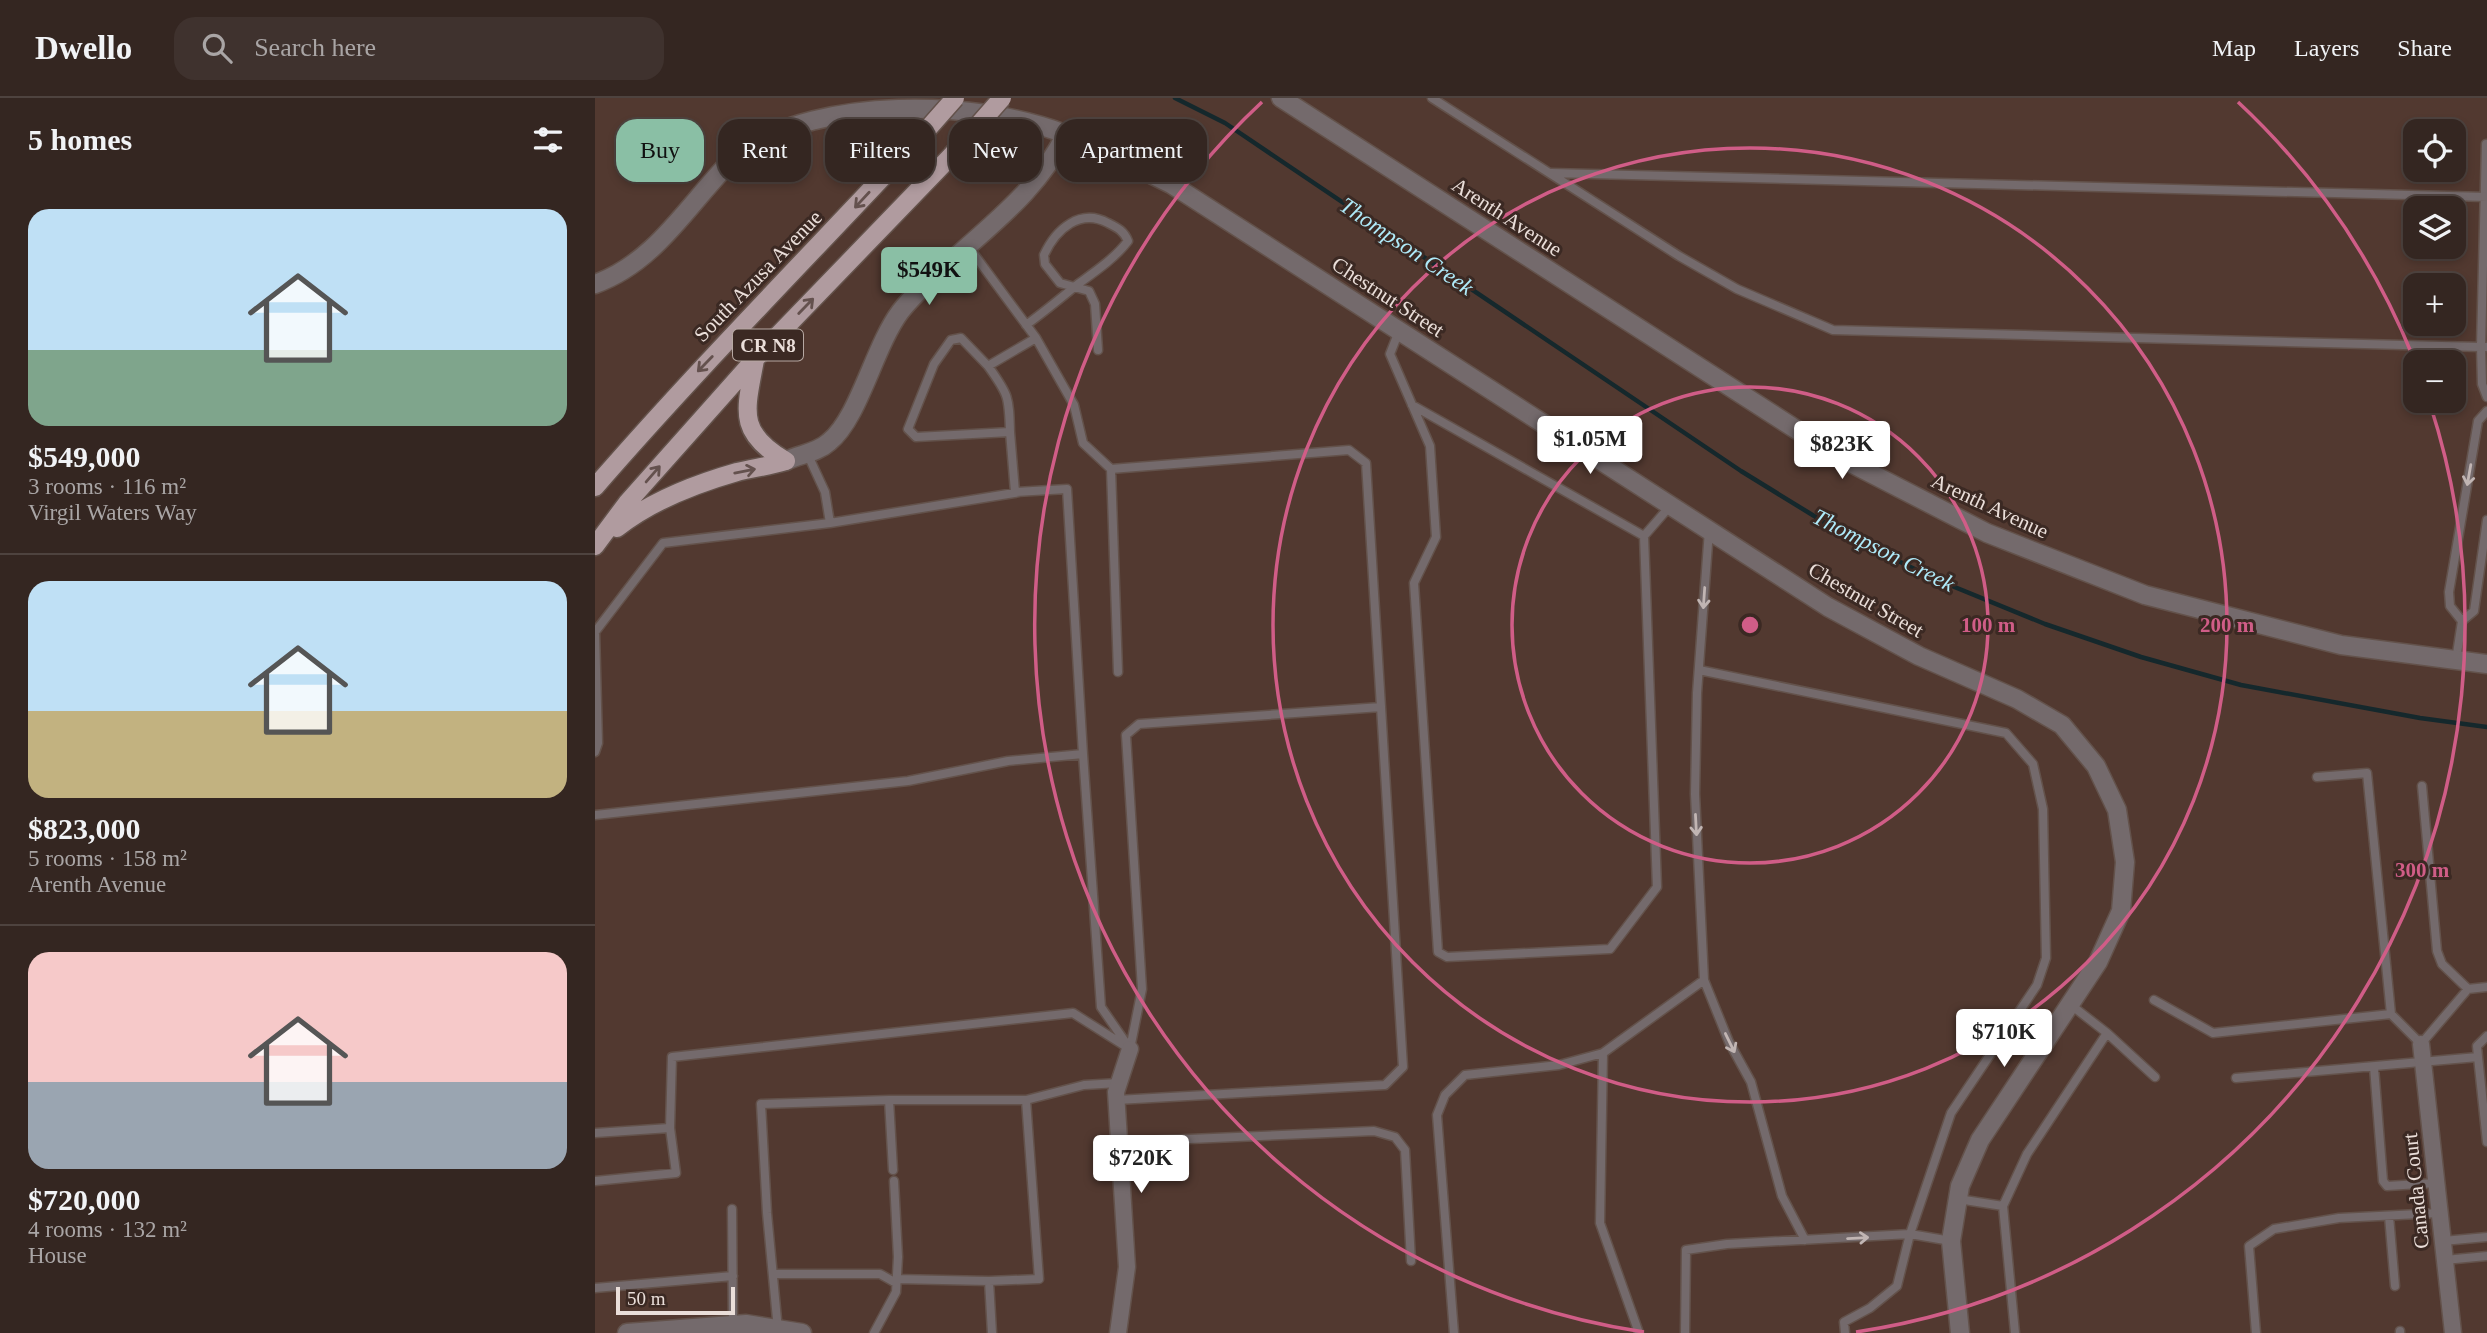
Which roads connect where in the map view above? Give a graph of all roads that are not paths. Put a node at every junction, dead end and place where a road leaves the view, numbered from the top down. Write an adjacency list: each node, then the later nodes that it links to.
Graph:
1 (955, 98): 28 (main road, South Azusa Avenue / CR N8, one-way to 28, bridge)
2 (1002, 98): 19 (main road, CR N8, one-way to 2, bridge)
3 (1281, 98): 37 (street, Arenth Avenue)
4 (1432, 98): 8 (lane)
5 (1056, 131): 12 (street, Chestnut Street)
6 (2486, 144): 10 (lane)
7 (1056, 153): 11 (street)
8 (1548, 172): 10 (lane); 17 (lane)
9 (1167, 182): 15 (street, Chestnut Street)
10 (2486, 197): 17 (lane)
11 (968, 246): 14 (lane); 25 (street)
12 (595, 284)
13 (1076, 286): 13 (lane); 14 (lane); 18 (lane)
14 (1026, 325): 16 (lane)
15 (1399, 331): 22 (lane); 30 (street, Chestnut Street)
16 (1036, 338): 20 (lane); 27 (lane)
17 (2484, 347): 21 (lane)
18 (1098, 350)
19 (756, 358): 26 (main road); 35 (main road, CR N8, one-way to 19)
20 (988, 366): 24 (lane); 24 (lane)
21 (2487, 397)
22 (1412, 405): 34 (lane); 34 (lane)
23 (2487, 411): 36 (lane, one-way to 36)
24 (1010, 432): 29 (lane)
25 (807, 453): 26 (street); 32 (lane)
26 (786, 461): 35 (main road, one-way to 26)
27 (1111, 469): 40 (lane); 41 (lane)
28 (595, 487)
29 (1022, 492): 32 (lane); 43 (lane)
30 (1671, 505): 33 (street, Chestnut Street); 34 (lane)
31 (2487, 520): 36 (lane)
32 (830, 523): 42 (lane)
33 (1709, 530): 39 (lane, one-way to 39); 51 (street, Chestnut Street)
34 (1644, 536)
35 (596, 544)
36 (2462, 621): 37 (lane)
37 (2456, 660): 38 (street, Arenth Avenue)
38 (2487, 664)
39 (1699, 670): 47 (lane, one-way to 47); 79 (lane)
40 (1118, 672)
41 (1381, 708): 56 (lane); 63 (lane)
42 (595, 752)
43 (1083, 754): 46 (lane); 56 (lane)
44 (2317, 777): 52 (lane)
45 (2422, 786): 49 (lane)
46 (595, 815)
47 (1704, 980): 57 (lane); 81 (lane, one-way to 81)
48 (2487, 987): 49 (lane)
49 (2468, 989): 55 (lane)
50 (2154, 1000): 52 (lane)
51 (2070, 1004): 53 (lane); 74 (street, Chestnut Street)
52 (2391, 1014): 55 (lane)
53 (2108, 1033): 61 (lane); 75 (lane)
54 (2487, 1036): 58 (lane)
55 (2421, 1044): 59 (street, Canada Court)
56 (1130, 1049): 63 (street); 66 (lane)
57 (1603, 1053): 100 (lane); 101 (lane)
58 (2478, 1057): 59 (lane); 69 (lane)
59 (2423, 1063): 60 (lane); 73 (street, Canada Court)
60 (2374, 1067): 62 (lane); 73 (lane)
61 (2155, 1077)
62 (2236, 1078)
63 (1118, 1092): 65 (lane); 68 (street)
64 (889, 1100): 65 (lane); 70 (lane); 87 (lane)
65 (1026, 1100): 90 (lane)
66 (670, 1128): 67 (lane); 71 (lane)
67 (595, 1133)
68 (1119, 1142): 86 (lane); 99 (street)
69 (2487, 1142)
70 (893, 1170)
71 (595, 1181)
72 (894, 1181): 89 (lane)
73 (2436, 1183): 77 (street, Canada Court)
74 (1958, 1199): 75 (lane); 82 (street, Chestnut Street)
75 (2003, 1206): 105 (lane)
76 (732, 1209): 88 (lane)
77 (2439, 1213): 78 (lane); 83 (street, Canada Court)
78 (2389, 1216): 91 (lane); 106 (lane)
79 (1910, 1234): 81 (lane, one-way to 79); 82 (lane); 103 (lane)
80 (2487, 1237): 83 (lane)
81 (1805, 1240): 102 (lane)
82 (1951, 1241): 104 (street, Chestnut Street)
83 (2443, 1241): 85 (street, Canada Court)
84 (2487, 1256): 85 (lane)
85 (2445, 1260): 107 (street, Canada Court)
86 (1411, 1261)
87 (773, 1274): 89 (lane); 94 (lane)
88 (733, 1276): 92 (lane); 93 (lane)
89 (896, 1281): 90 (lane); 97 (lane)
90 (989, 1281): 98 (lane)
91 (2396, 1286)
92 (595, 1288)
93 (733, 1325): 94 (street); 95 (street)
94 (778, 1331): 96 (street)
95 (627, 1333)
96 (802, 1333)
97 (874, 1333)
98 (992, 1333)
99 (1118, 1333)
100 (1454, 1333)
101 (1639, 1333)
102 (1685, 1333)
103 (1845, 1333)
104 (1960, 1333)
105 (2015, 1333)
106 (2256, 1333)
107 (2453, 1333)

